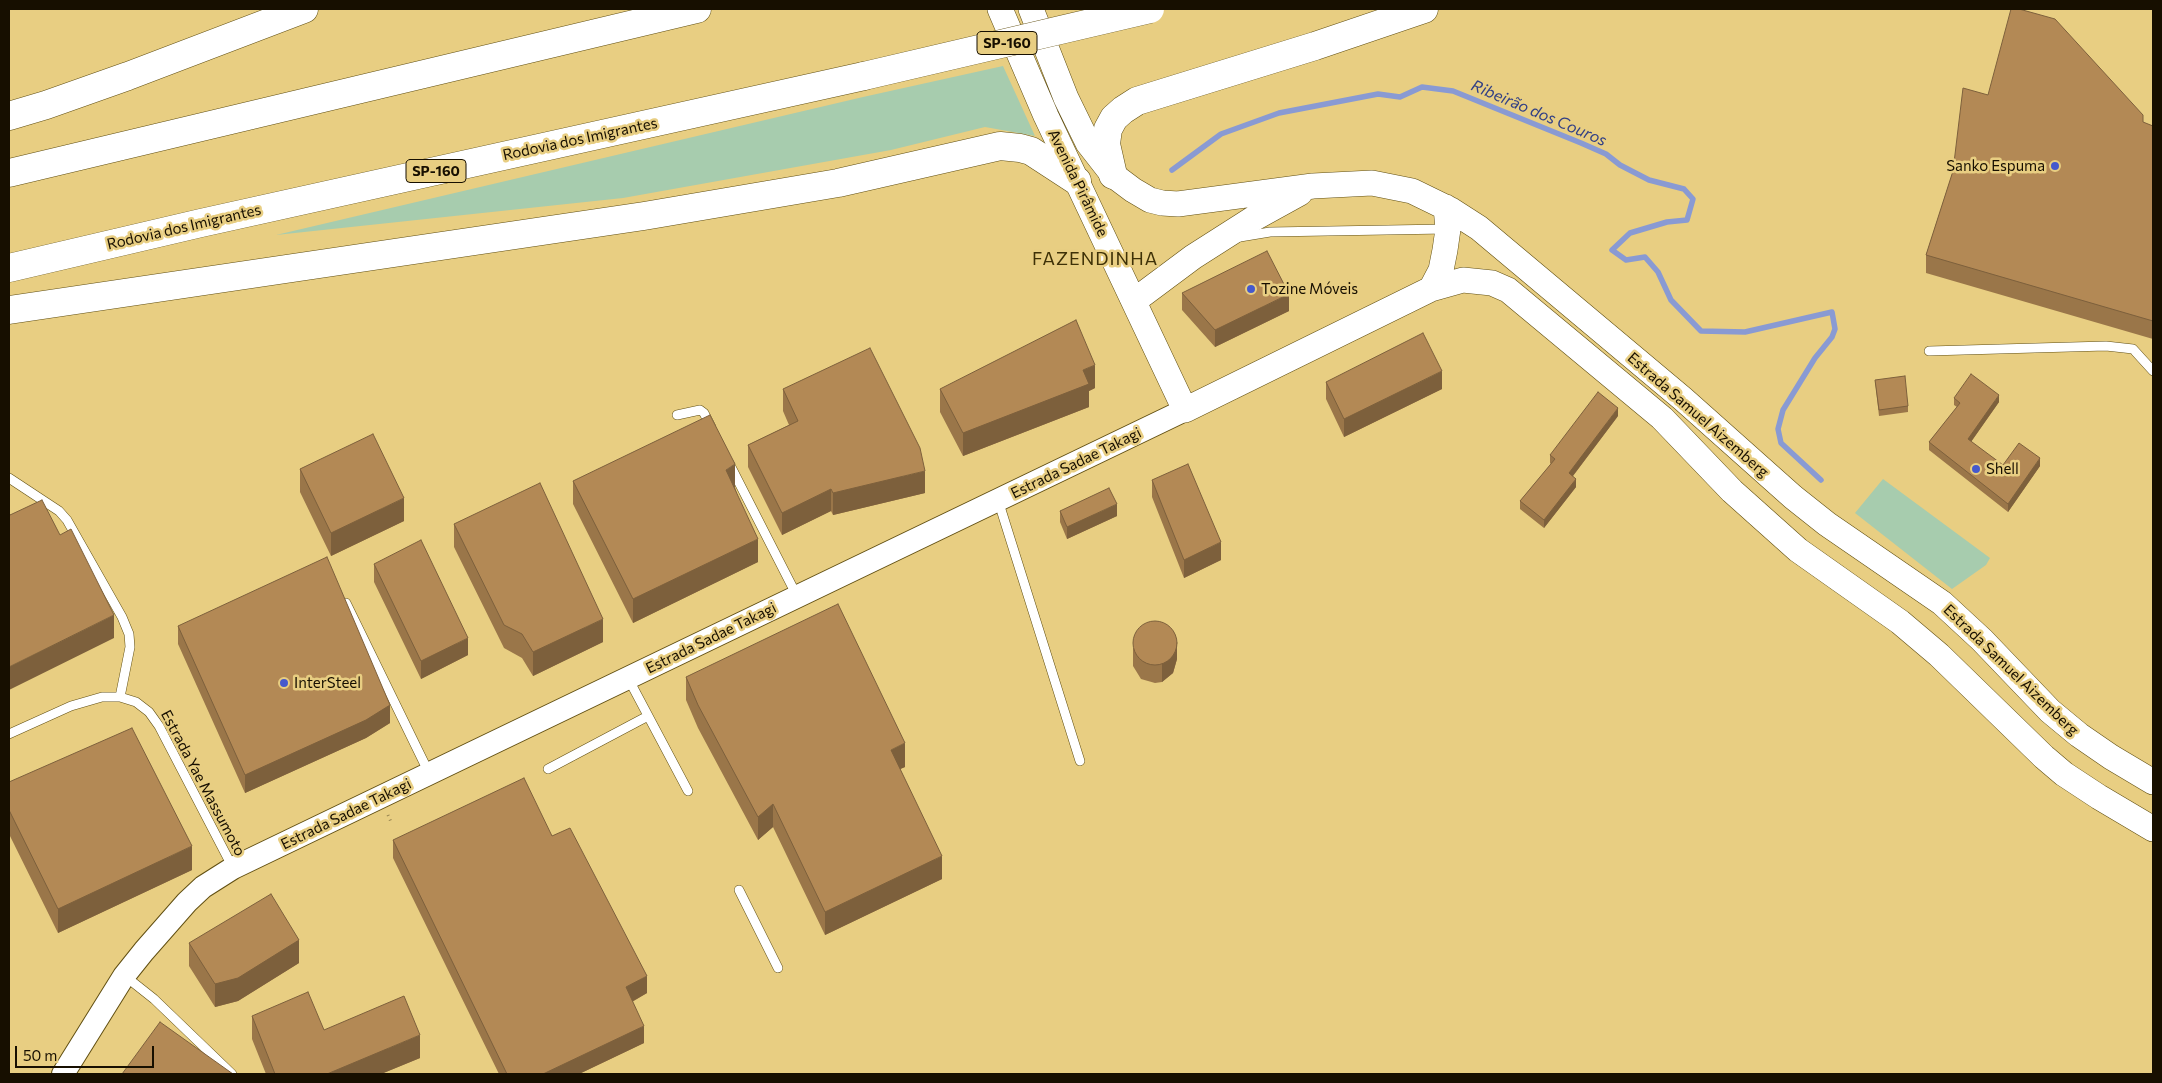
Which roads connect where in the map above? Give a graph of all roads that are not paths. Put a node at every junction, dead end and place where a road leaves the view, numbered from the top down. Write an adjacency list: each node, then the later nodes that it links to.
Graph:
1 (304, 9): 7 (highway)
2 (697, 9): 8 (highway)
3 (1000, 9): 10 (main road, Avenida Pirâmide)
4 (1031, 9): 9 (main road, Avenida Pirâmide)
5 (1150, 9): 15 (highway, Rodovia dos Imigrantes / SP-160, bridge)
6 (1424, 9): 9 (highway)
7 (9, 116)
8 (9, 173)
9 (1113, 175): 12 (main road, Avenida Pirâmide)
10 (1077, 181): 17 (main road, Avenida Pirâmide); 18 (highway)
11 (1313, 186): 12 (main road, Estrada Samuel Aizemberg); 13 (main road, Estrada Samuel Aizemberg); 14 (main road)
12 (1192, 202)
13 (1459, 224): 14 (lane); 16 (main road); 36 (main road, Estrada Samuel Aizemberg)
14 (1215, 243): 17 (main road)
15 (9, 268)
16 (1431, 289): 21 (main road, Estrada Sadae Takagi); 38 (main road, Estrada Samuel Aizemberg)
17 (1134, 301): 21 (main road, Avenida Pirâmide)
18 (9, 310)
19 (1929, 351): 20 (lane)
20 (2153, 371)
21 (1185, 410): 26 (street, Estrada Sadae Takagi)
22 (677, 415): 23 (lane)
23 (713, 431)
24 (727, 458): 28 (lane)
25 (9, 478): 30 (lane)
26 (998, 500): 28 (street, Estrada Sadae Takagi); 33 (lane)
27 (340, 592): 35 (lane)
28 (797, 597): 29 (street, Estrada Sadae Takagi)
29 (628, 678): 31 (lane); 35 (street, Estrada Sadae Takagi)
30 (120, 696): 32 (lane); 39 (lane, Estrada Yae Massumoto)
31 (648, 716): 34 (lane); 37 (lane)
32 (9, 734)
33 (1080, 761)
34 (548, 769)
35 (430, 773): 39 (street, Estrada Sadae Takagi)
36 (2153, 782)
37 (688, 791)
38 (2153, 829)
39 (233, 868): 42 (street, Estrada Sadae Takagi)
40 (739, 890): 41 (lane)
41 (778, 968)
42 (124, 976): 43 (street, Estrada Sadae Takagi); 44 (lane)
43 (63, 1074)
44 (232, 1074)

